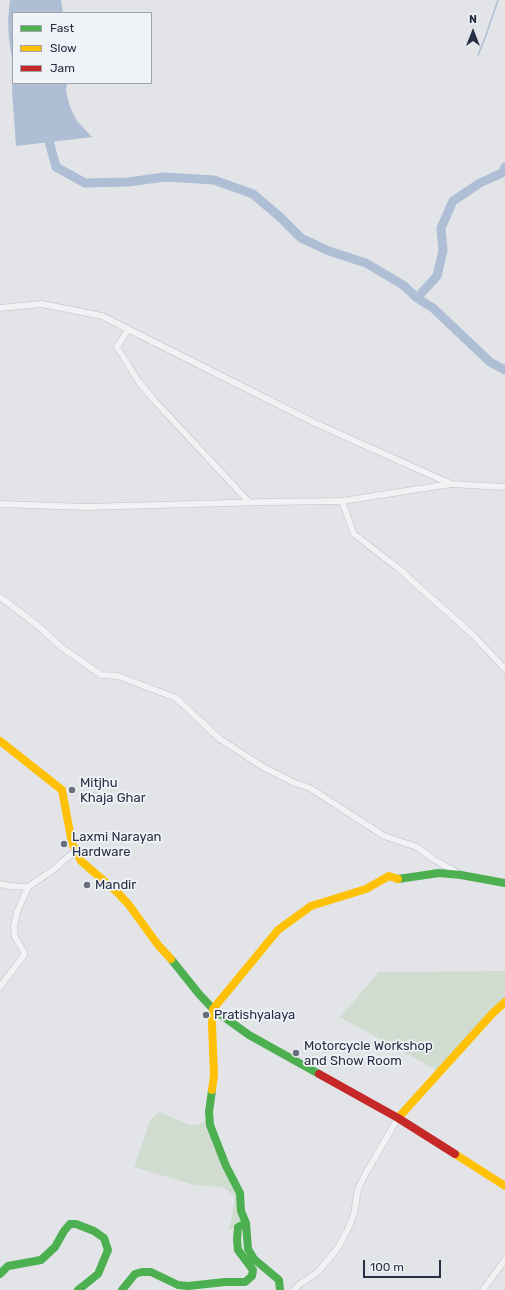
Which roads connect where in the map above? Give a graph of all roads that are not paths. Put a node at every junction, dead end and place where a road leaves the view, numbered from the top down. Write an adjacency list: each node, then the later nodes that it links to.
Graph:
1 (0, 308): 2 (street)
2 (128, 330): 3 (street); 6 (street)
3 (451, 484): 4 (street); 5 (street)
4 (505, 487)
5 (342, 501): 6 (street); 9 (street)
6 (248, 502): 7 (street)
7 (0, 504)
8 (0, 597): 12 (street)
9 (505, 669)
10 (1, 744): 11 (street)
11 (75, 851): 15 (street); 18 (street)
12 (461, 875): 13 (street); 18 (street)
13 (505, 883)
14 (0, 884): 15 (street)
15 (28, 887): 16 (street)
16 (0, 987)
17 (505, 1002): 19 (street)
18 (213, 1009): 19 (street); 21 (street)
19 (398, 1118): 20 (street); 27 (street)
20 (505, 1186)
21 (246, 1223): 25 (street); 26 (street)
22 (505, 1260): 28 (street)
23 (0, 1274): 24 (street)
24 (78, 1290)
25 (122, 1290)
26 (280, 1290)
27 (294, 1290)
28 (483, 1290)

